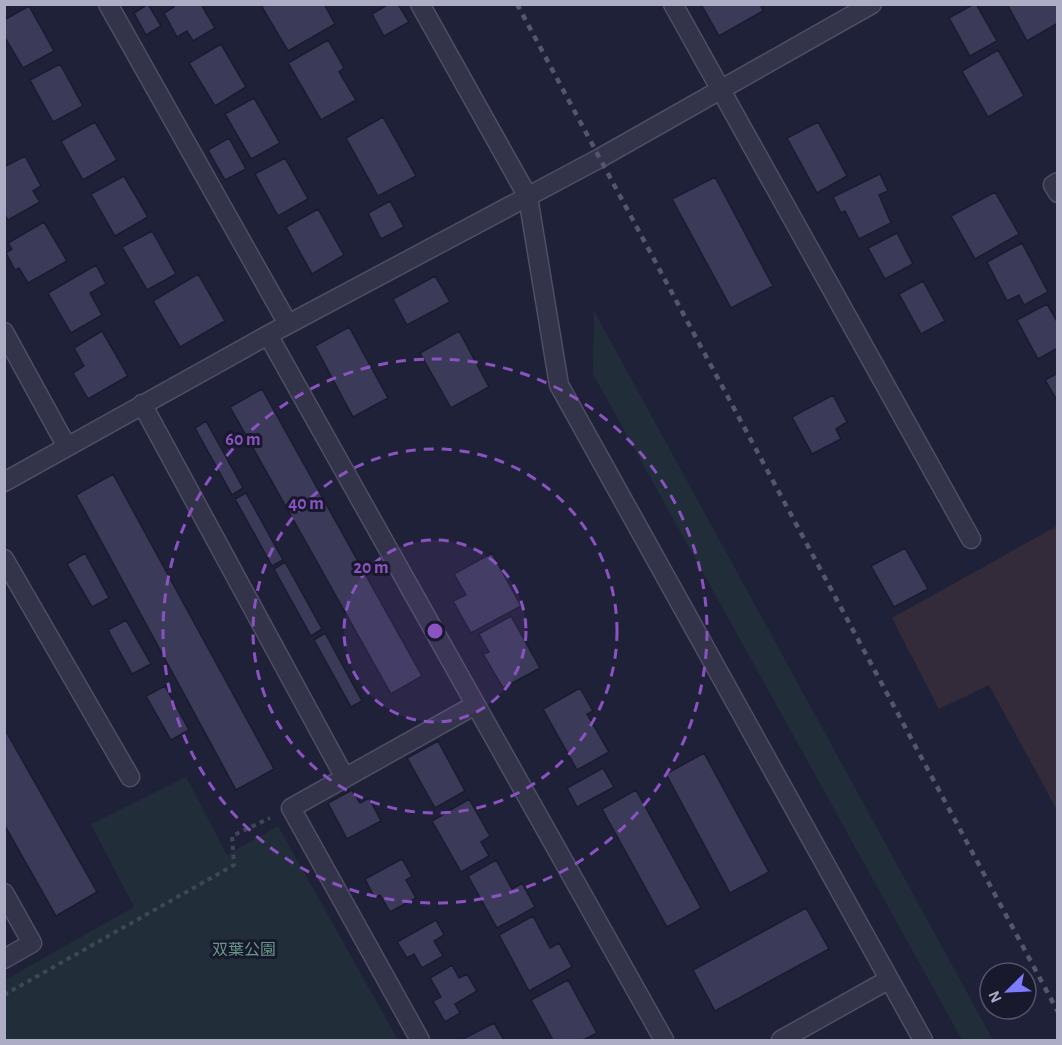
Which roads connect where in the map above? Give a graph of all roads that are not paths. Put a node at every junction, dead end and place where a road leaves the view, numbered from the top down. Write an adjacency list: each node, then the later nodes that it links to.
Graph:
1 (108, 4): 9 (street)
2 (420, 4): 8 (street)
3 (673, 4): 5 (street)
4 (872, 4): 5 (street)
5 (720, 91): 8 (street); 15 (street)
6 (1058, 182): 7 (street)
7 (1058, 193)
8 (528, 197): 9 (street); 22 (street)
9 (288, 324): 11 (street)
10 (4, 332): 13 (street)
11 (268, 335): 12 (street); 17 (street)
12 (142, 404): 13 (street); 19 (street)
13 (67, 447): 14 (street)
14 (4, 482)
15 (970, 540)
16 (4, 559): 18 (street)
17 (475, 705): 19 (street); 24 (street)
18 (130, 777)
19 (345, 778): 23 (street)
20 (4, 893): 21 (street)
21 (4, 959)
22 (888, 980): 25 (street); 26 (street)
23 (420, 1041)
24 (664, 1041)
25 (781, 1041)
26 (922, 1041)

